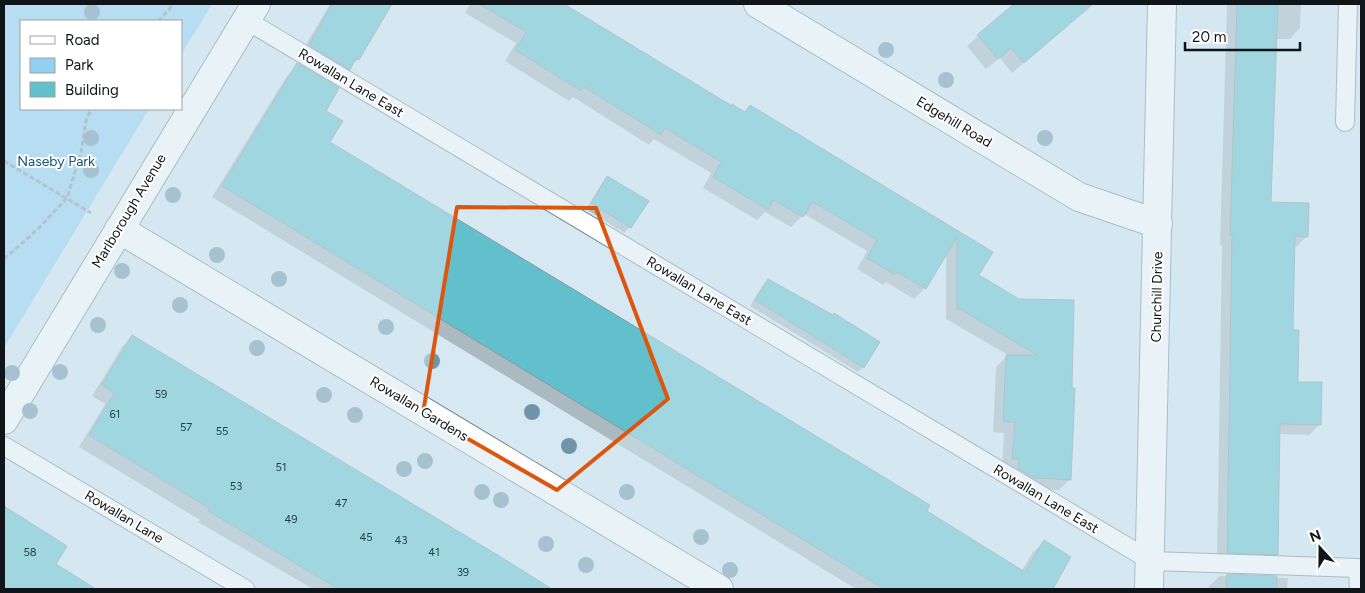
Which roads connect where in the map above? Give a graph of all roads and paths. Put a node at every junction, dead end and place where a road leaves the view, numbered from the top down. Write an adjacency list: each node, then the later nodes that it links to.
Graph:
1 (172, 4): 6 (path)
2 (758, 4): 11 (street, Edgehill Road)
3 (1162, 4): 11 (street, Churchill Drive)
4 (1348, 4): 8 (lane)
5 (251, 12): 12 (street, Marlborough Avenue); 16 (lane, Rowallan Lane East)
6 (159, 20)
7 (91, 110): 10 (path)
8 (1345, 122)
9 (4, 161): 10 (path)
10 (67, 198): 12 (path); 13 (path)
11 (1158, 224): 16 (street, Churchill Drive)
12 (119, 229): 14 (street, Marlborough Avenue); 18 (street, Rowallan Gardens)
13 (4, 259)
14 (4, 420)
15 (4, 446): 17 (lane, Rowallan Lane)
16 (1151, 561): 19 (street, Churchill Drive); 20 (lane)
17 (245, 589)
18 (719, 589)
19 (1150, 589)
20 (1359, 589)

